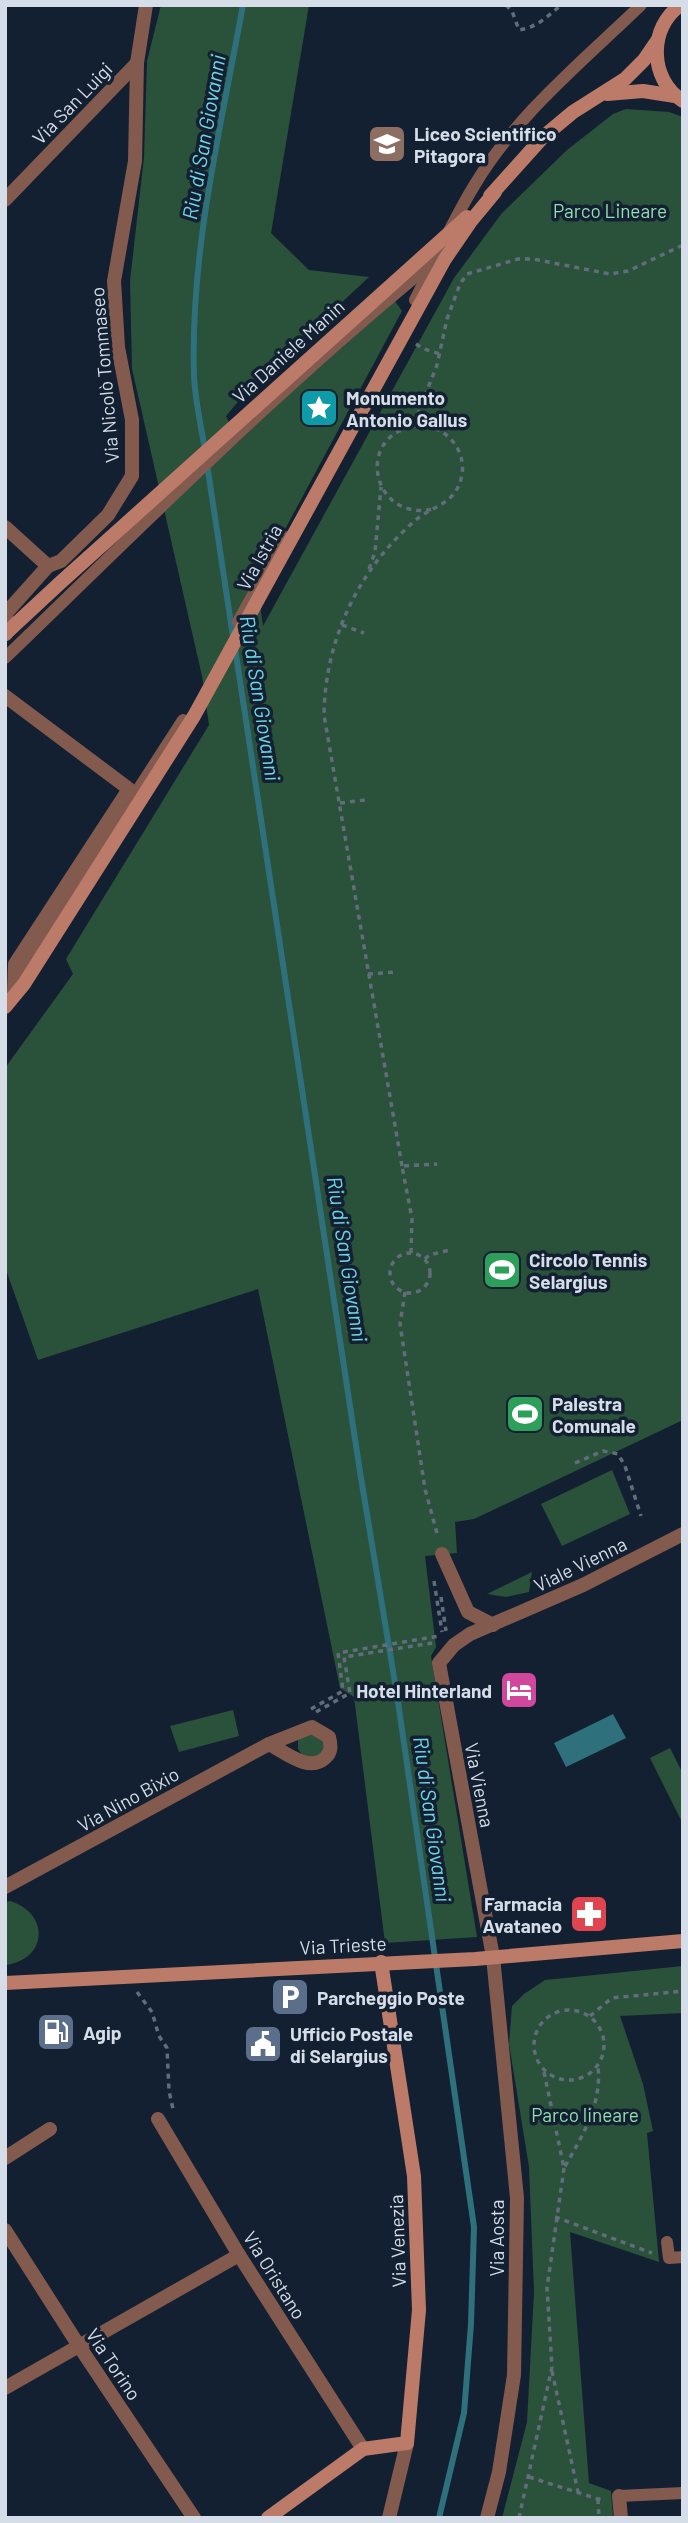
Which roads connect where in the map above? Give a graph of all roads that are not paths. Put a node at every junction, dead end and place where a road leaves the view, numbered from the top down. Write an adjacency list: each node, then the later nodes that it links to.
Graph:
1 (146, 5): 5 (street, Via Nicolò Tommaseo)
2 (641, 5): 9 (lane)
3 (681, 5): 4 (main road)
4 (657, 41): 6 (main road); 7 (main road)
5 (137, 63): 8 (street, Via San Luigi); 12 (street, Via Nicolò Tommaseo)
6 (596, 97): 7 (main road); 9 (main road, Via Istria)
7 (679, 99)
8 (5, 200)
9 (451, 240): 10 (lane); 13 (main road, Via Istria); 14 (main road, Via Daniele Manin)
10 (435, 261): 13 (lane); 15 (lane)
11 (5, 527): 12 (street)
12 (48, 566): 14 (street, Via Nicolò Tommaseo)
13 (267, 575): 17 (main road, Via Istria)
14 (5, 634)
15 (5, 658)
16 (5, 696): 17 (street)
17 (10, 989): 18 (main road, Via Istria)
18 (5, 1007)
19 (683, 1534): 21 (street, Viale Vienna)
20 (442, 1554): 21 (street)
21 (492, 1625): 22 (street, Viale Vienna)
22 (470, 1634): 26 (street, Via Vienna)
23 (270, 1744): 24 (street, Via Nino Bixio)
24 (5, 1887)
25 (683, 1941): 26 (main road, Via Trieste)
26 (493, 1957): 27 (main road, Via Trieste); 45 (street, Via Aosta)
27 (381, 1962): 28 (main road, Via Trieste); 38 (main road, Via Venezia)
28 (5, 1983)
29 (161, 2124): 34 (street, Via Oristano)
30 (50, 2129): 31 (street)
31 (5, 2158)
32 (5, 2230): 36 (street, Via Torino)
33 (668, 2247): 35 (lane)
34 (239, 2255): 36 (street); 39 (street, Via Oristano)
35 (683, 2257)
36 (79, 2346): 37 (street); 42 (street, Via Torino)
37 (5, 2388)
38 (407, 2443): 39 (main road); 44 (street, Via Venezia)
39 (363, 2449): 43 (main road)
40 (683, 2493): 41 (lane)
41 (619, 2496): 46 (street)
42 (194, 2518)
43 (268, 2518)
44 (389, 2518)
45 (487, 2518)
46 (621, 2518)

